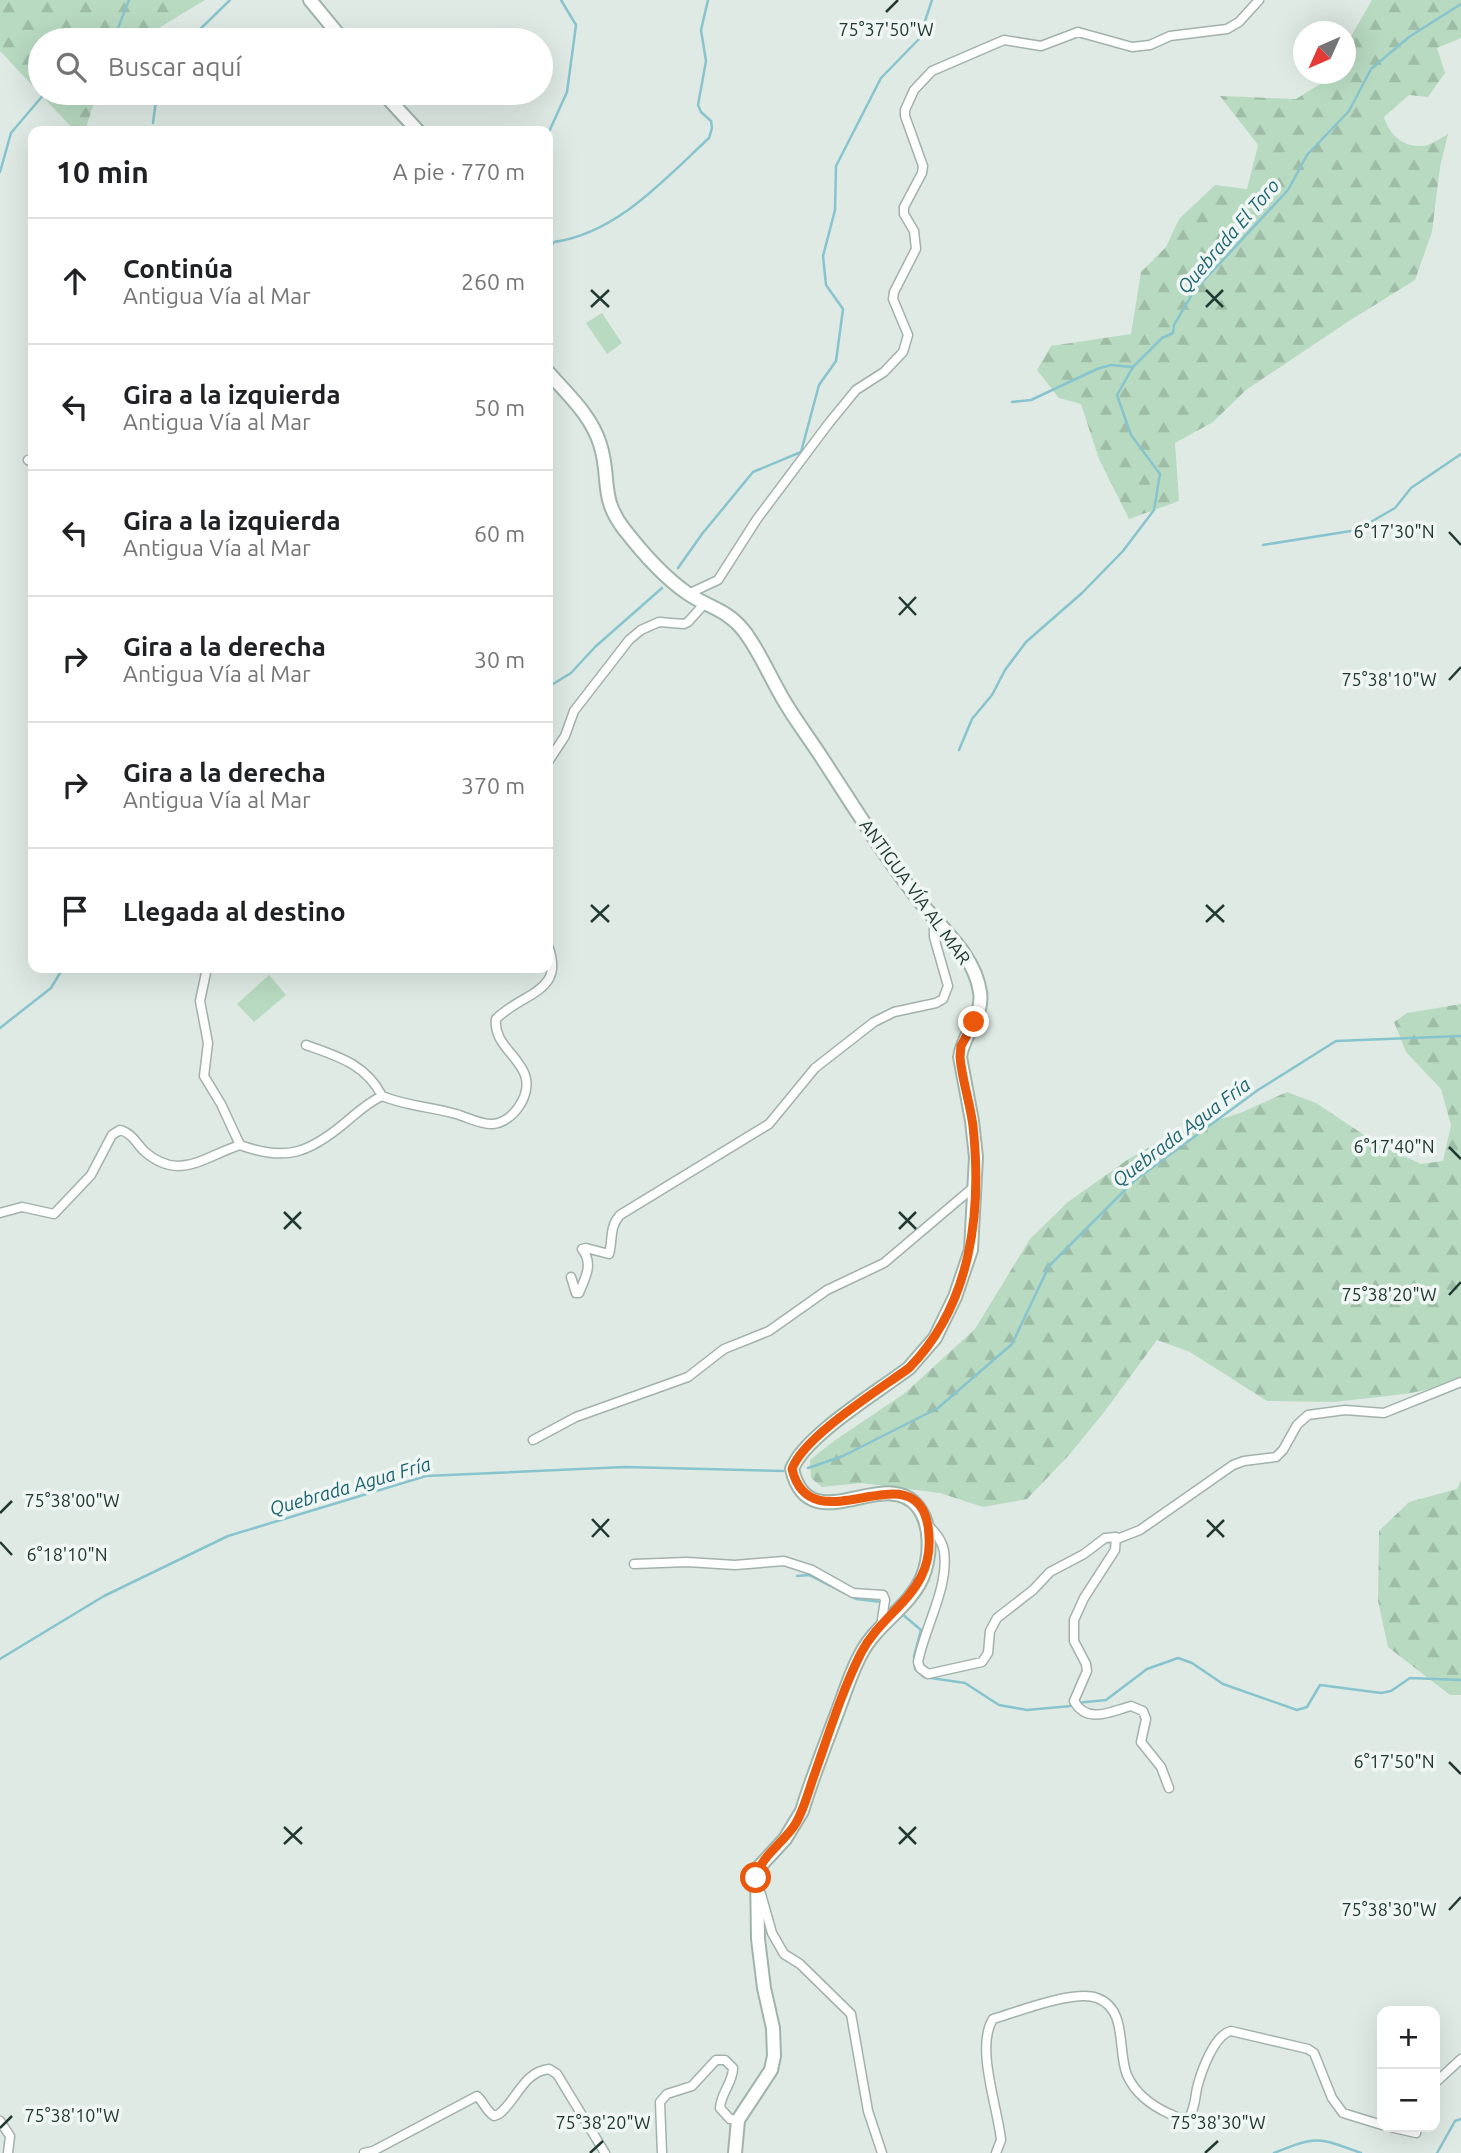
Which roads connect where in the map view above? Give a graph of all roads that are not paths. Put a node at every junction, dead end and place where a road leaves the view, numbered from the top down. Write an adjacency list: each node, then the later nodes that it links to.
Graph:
1 (310, 0): 3 (main road)
2 (1259, 0): 7 (street)
3 (333, 28)
4 (394, 105): 5 (main road)
5 (413, 126)
6 (553, 378): 7 (main road, ANTIGUA VÍA AL MAR)
7 (688, 594): 8 (main road, ANTIGUA VÍA AL MAR)
8 (706, 601): 9 (street); 10 (main road, ANTIGUA VÍA AL MAR)
9 (553, 754)
10 (937, 920): 16 (main road, ANTIGUA VÍA AL MAR); 18 (street)
11 (206, 973): 15 (street)
12 (552, 973): 14 (street)
13 (306, 1045): 14 (street)
14 (382, 1097): 15 (street)
15 (240, 1145): 17 (street)
16 (975, 1186): 20 (street); 21 (main road, ANTIGUA VÍA AL MAR)
17 (0, 1213)
18 (571, 1277)
19 (1461, 1382): 22 (street)
20 (533, 1440)
21 (927, 1524): 22 (street); 24 (main road)
22 (1117, 1539): 25 (street)
23 (634, 1564): 24 (street)
24 (881, 1626): 26 (main road)
25 (1169, 1788)
26 (756, 1878): 29 (main road); 37 (street)
27 (1461, 2059): 28 (street)
28 (1440, 2078)
29 (738, 2120): 35 (street); 36 (main road)
30 (0, 2121): 32 (street)
31 (1377, 2123): 38 (street)
32 (8, 2153)
33 (364, 2153): 34 (street)
34 (606, 2153)
35 (663, 2153)
36 (735, 2153)
37 (882, 2153)
38 (996, 2153)

